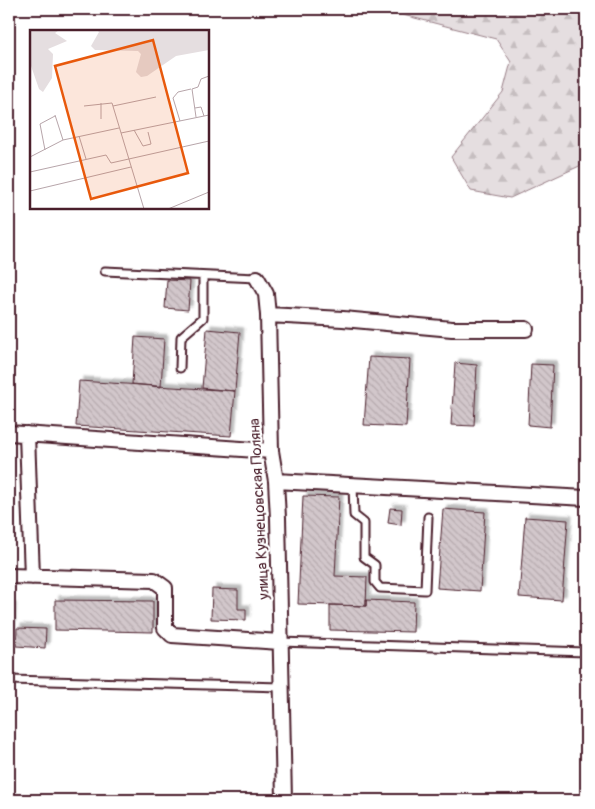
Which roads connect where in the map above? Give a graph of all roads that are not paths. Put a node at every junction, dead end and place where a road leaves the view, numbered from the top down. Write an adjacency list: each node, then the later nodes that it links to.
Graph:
1 (106, 271): 2 (lane)
2 (203, 276): 3 (lane); 6 (lane)
3 (258, 278): 4 (street, улица Кузнецовская Поляна)
4 (268, 315): 5 (street); 9 (street, улица Кузнецовская Поляна)
5 (526, 329)
6 (180, 368)
7 (9, 433): 8 (street)
8 (27, 434): 9 (street); 15 (street)
9 (271, 450): 10 (street, улица Кузнецовская Поляна)
10 (276, 481): 11 (street); 16 (street, улица Кузнецовская Поляна)
11 (352, 485): 12 (street); 13 (lane)
12 (586, 498)
13 (428, 517)
14 (9, 576): 15 (street)
15 (32, 577): 16 (street)
16 (280, 642): 17 (lane); 19 (street, улица Кузнецовская Поляна)
17 (586, 652)
18 (9, 680): 19 (lane)
19 (281, 687): 20 (street, улица Кузнецовская Поляна)
20 (284, 800)

